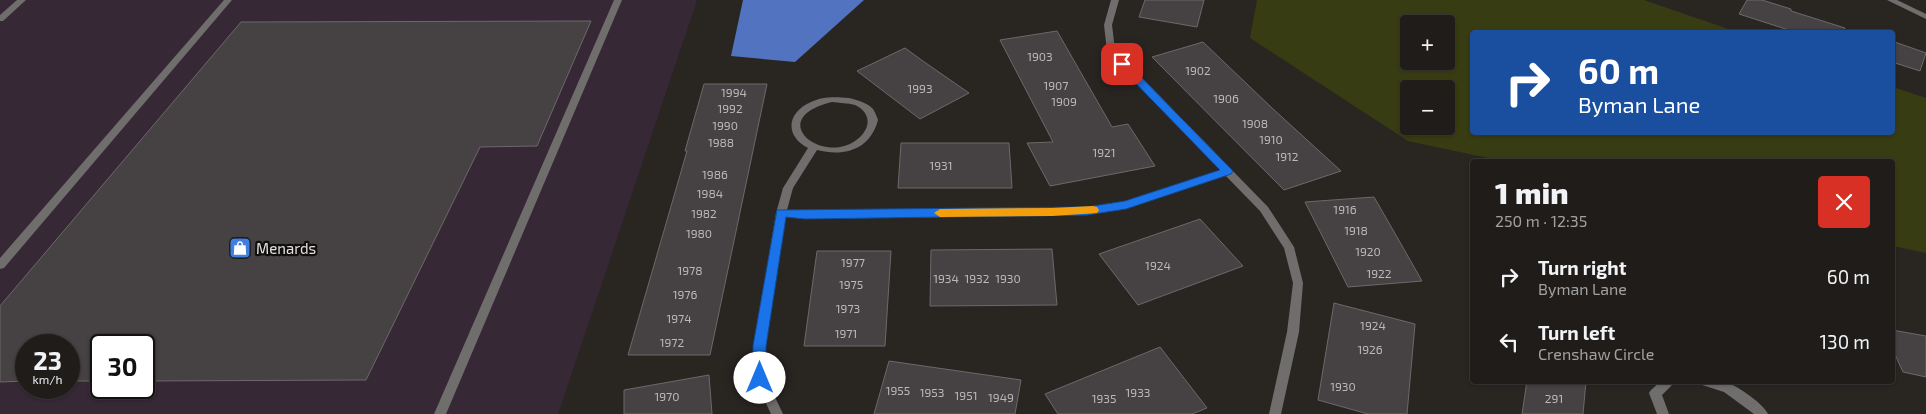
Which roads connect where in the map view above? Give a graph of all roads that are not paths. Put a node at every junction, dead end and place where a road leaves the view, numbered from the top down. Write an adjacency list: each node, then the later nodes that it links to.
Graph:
1 (22, 0): 7 (street)
2 (228, 0): 11 (street)
3 (618, 0): 14 (street)
4 (1115, 0): 9 (street)
5 (1891, 0): 6 (street)
6 (1926, 17)
7 (0, 19)
8 (814, 147): 8 (street); 10 (street)
9 (1228, 171): 10 (street); 16 (street)
10 (781, 213): 15 (street)
11 (0, 265)
12 (1666, 384): 17 (street)
13 (1715, 384): 18 (street)
14 (440, 414)
15 (777, 414)
16 (1275, 414)
17 (1662, 414)
18 (1762, 414)

